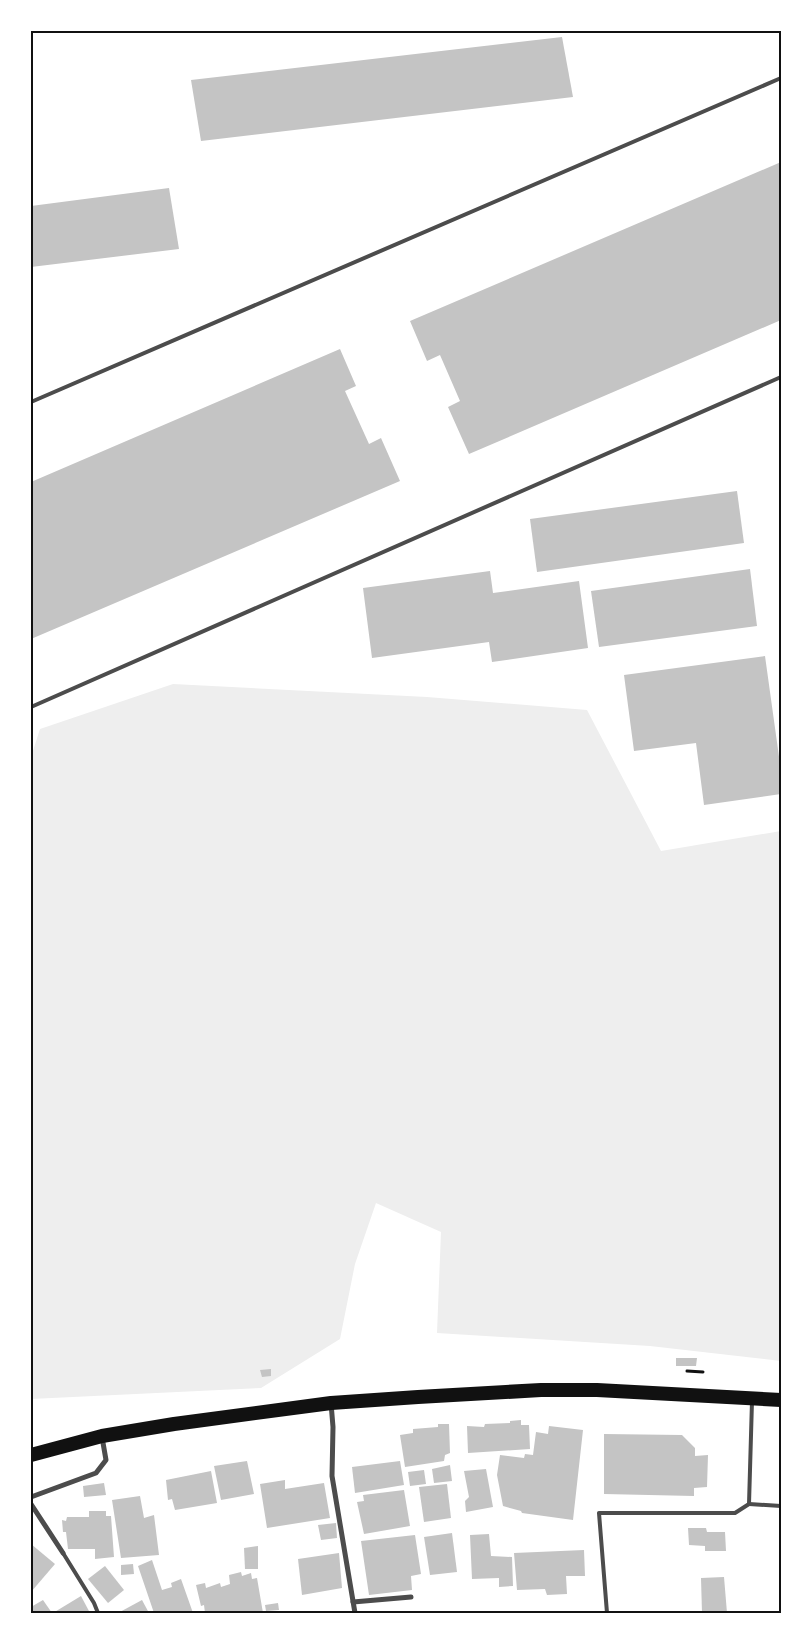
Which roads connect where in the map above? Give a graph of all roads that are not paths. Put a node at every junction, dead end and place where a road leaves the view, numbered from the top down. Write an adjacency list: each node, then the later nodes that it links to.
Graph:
1 (781, 78): 3 (lane)
2 (781, 377): 4 (lane)
3 (31, 402)
4 (31, 707)
5 (752, 1399): 6 (highway); 7 (highway); 12 (lane)
6 (781, 1400)
7 (331, 1403): 8 (highway); 16 (street)
8 (102, 1436): 9 (highway); 10 (street)
9 (31, 1454)
10 (31, 1498)
11 (31, 1504): 14 (street)
12 (749, 1504): 13 (lane); 19 (lane)
13 (781, 1506)
14 (63, 1553): 17 (lane)
15 (411, 1597): 16 (street)
16 (353, 1602): 18 (street)
17 (98, 1613)
18 (355, 1613)
19 (607, 1613)

